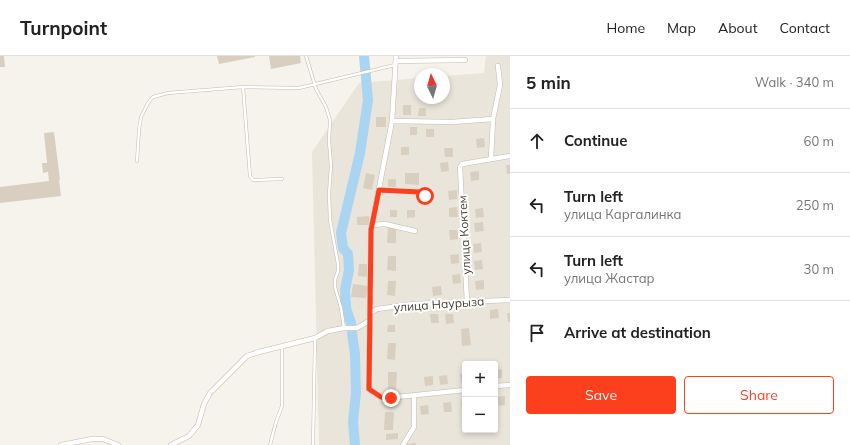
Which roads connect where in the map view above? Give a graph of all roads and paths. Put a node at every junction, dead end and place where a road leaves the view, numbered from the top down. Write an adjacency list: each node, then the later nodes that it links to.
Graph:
1 (306, 56): 5 (lane)
2 (466, 60): 3 (street)
3 (396, 61): 5 (lane); 8 (street)
4 (498, 66): 7 (street)
5 (314, 85): 6 (lane); 21 (lane)
6 (243, 87): 11 (lane); 12 (lane)
7 (493, 119): 8 (street); 10 (street)
8 (392, 121): 13 (street)
9 (510, 156): 10 (street)
10 (491, 159): 18 (street, улица Коктем)
11 (137, 161)
12 (282, 179)
13 (379, 190): 14 (lane); 15 (street)
14 (425, 196)
15 (372, 225): 16 (street); 19 (street)
16 (415, 231)
17 (510, 300): 18 (street, улица Наурыза)
18 (467, 302): 19 (street, улица Наурыза)
19 (370, 314): 20 (street)
20 (369, 321): 21 (street); 27 (street)
21 (344, 328): 22 (street)
22 (315, 338): 23 (street); 32 (lane)
23 (282, 346): 30 (street); 31 (lane)
24 (510, 385): 25 (street)
25 (498, 386)
26 (462, 390): 27 (street)
27 (414, 395): 33 (street)
28 (60, 445): 29 (street)
29 (118, 445)
30 (171, 445)
31 (270, 445)
32 (312, 445)
33 (403, 445)

